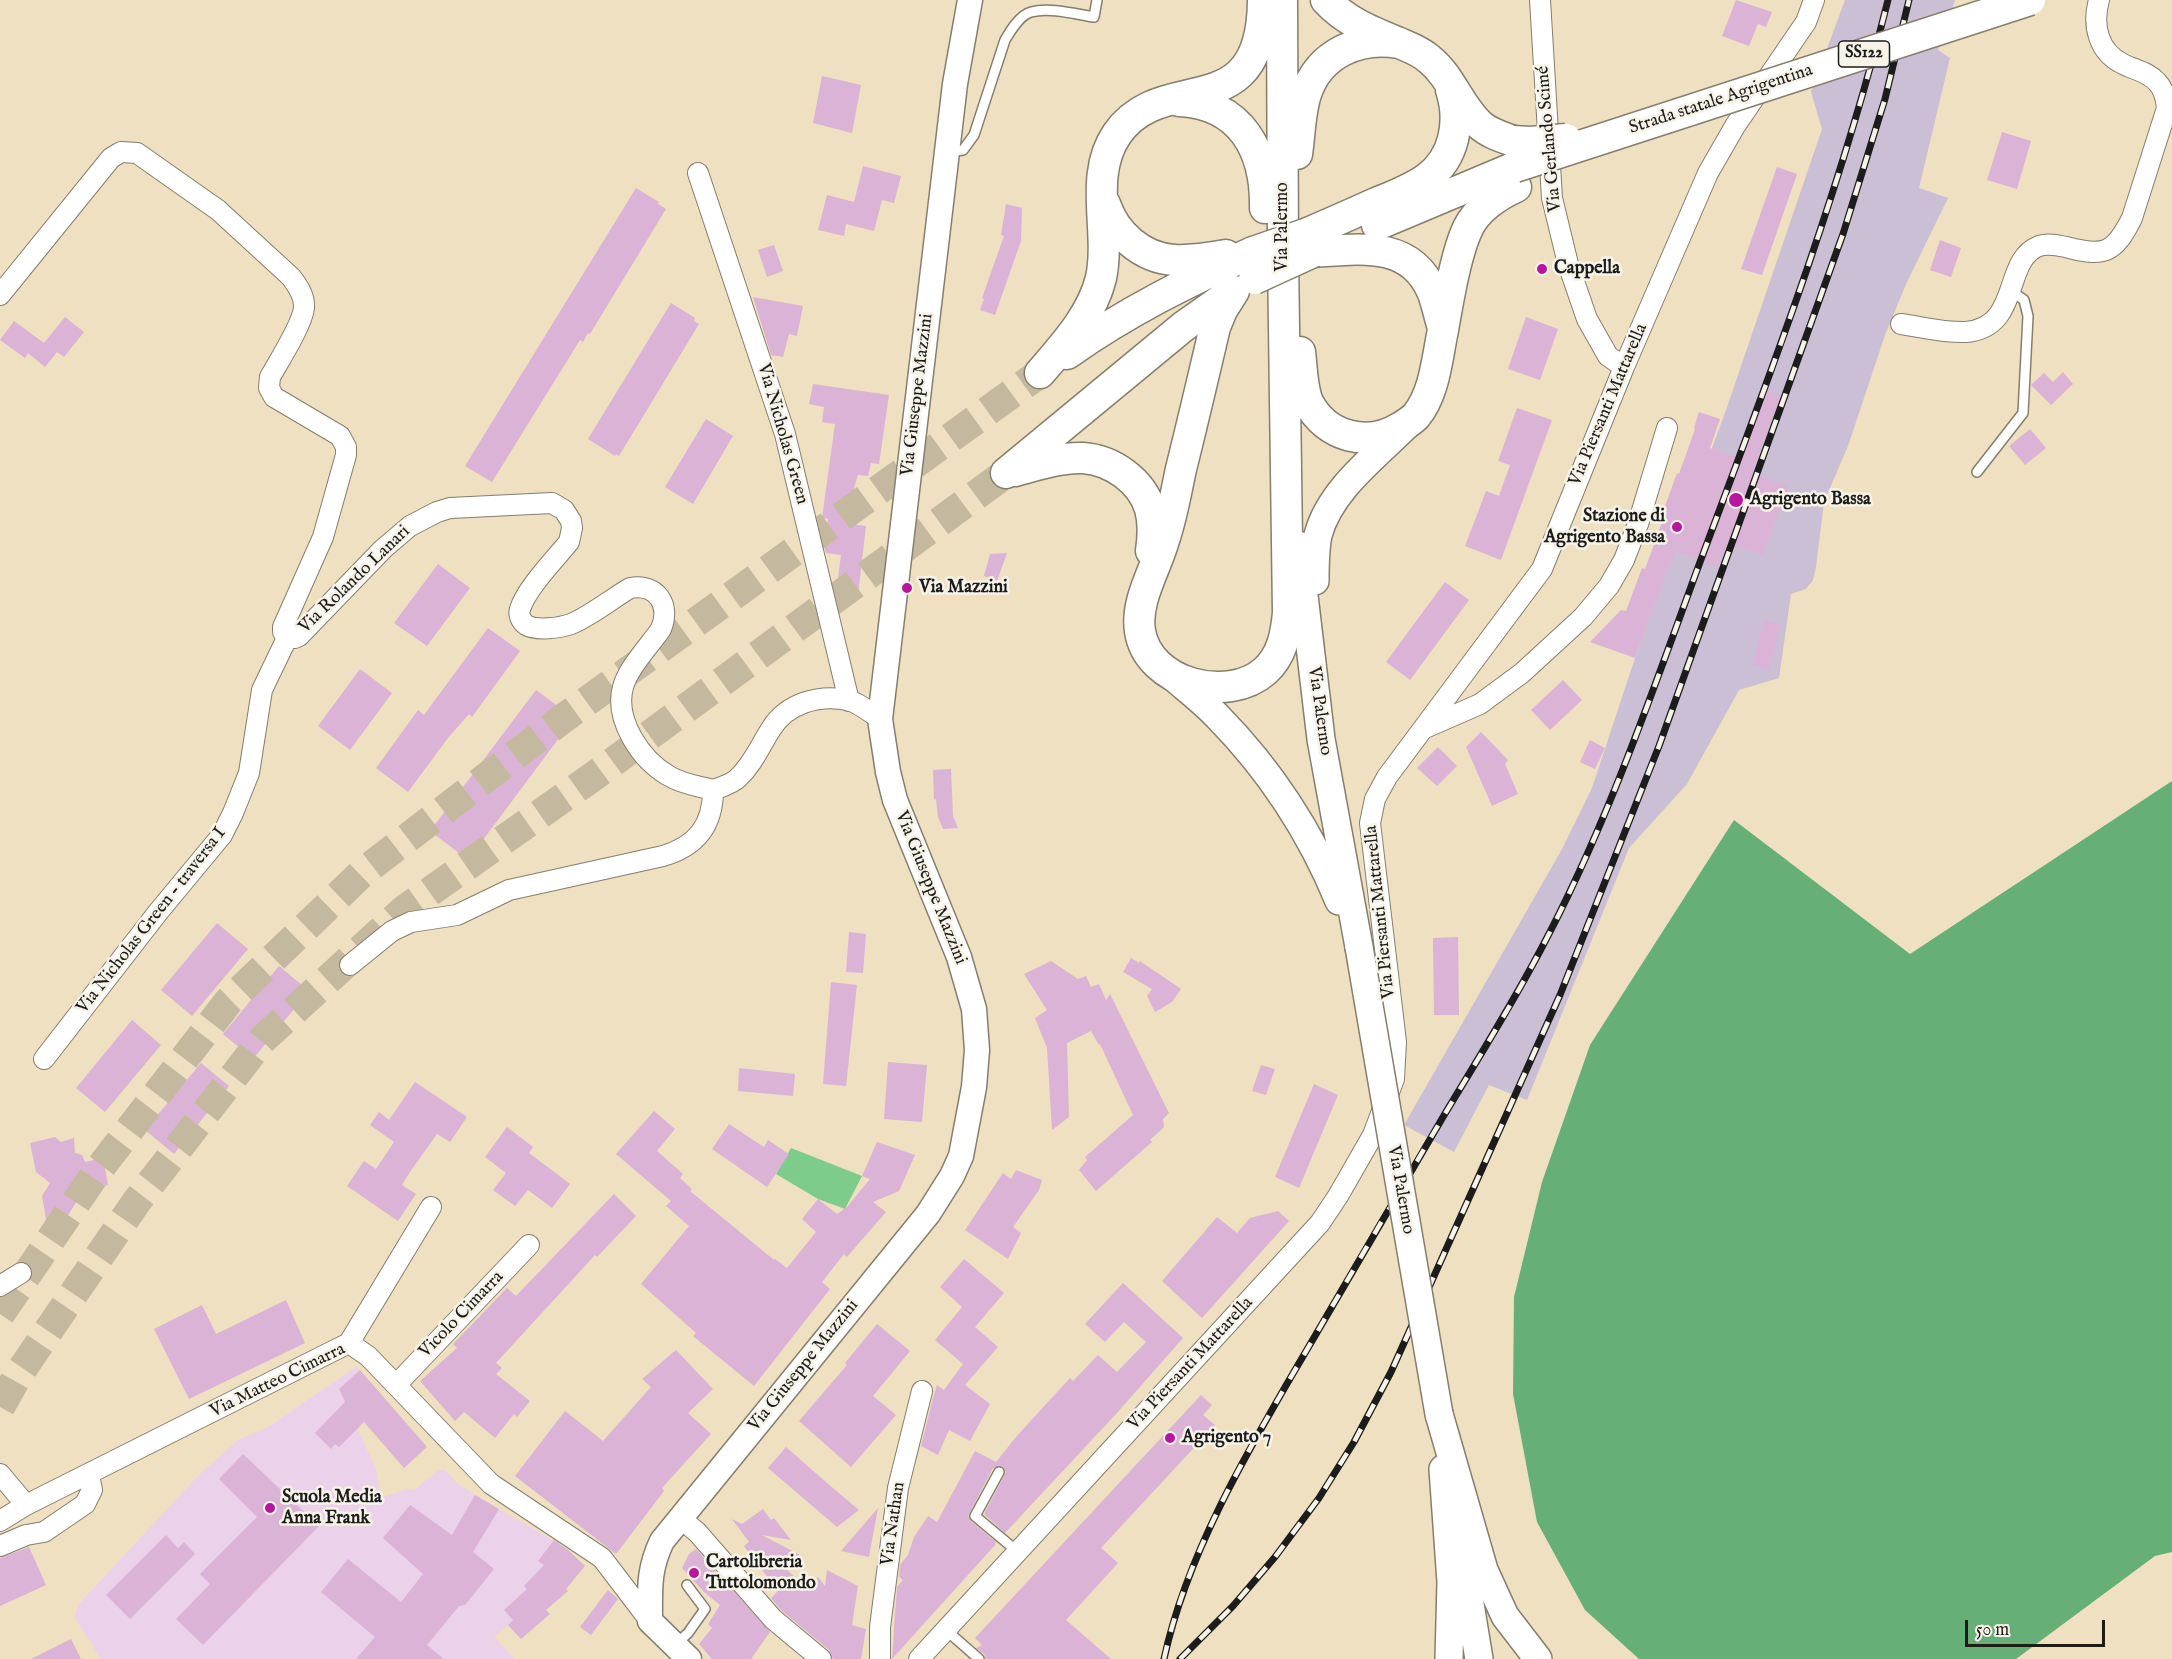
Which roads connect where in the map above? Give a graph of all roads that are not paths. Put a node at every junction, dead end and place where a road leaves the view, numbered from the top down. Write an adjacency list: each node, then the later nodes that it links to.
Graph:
1 (970, 0): 14 (street, Via Giuseppe Mazzini)
2 (1097, 0): 14 (lane)
3 (1263, 0): 12 (main road)
4 (1282, 0): 19 (main road, Via Palermo)
5 (1326, 0): 10 (main road)
6 (1540, 0): 25 (street, Via Gerlando Scimé)
7 (1814, 0): 25 (street, Via Piersanti Mattarella)
8 (2030, 0): 13 (main road, Strada statale Agrigentina / SS122, bridge)
9 (2099, 0): 21 (street)
10 (1399, 43): 11 (main road); 19 (main road)
11 (1448, 81): 15 (main road); 18 (main road)
12 (1164, 102): 17 (main road); 26 (main road)
13 (1698, 108): 15 (main road, bridge); 15 (main road, bridge)
14 (948, 152): 36 (street, Via Giuseppe Mazzini)
15 (1515, 165): 18 (main road); 24 (main road)
16 (698, 173): 35 (street, Via Nicholas Green)
17 (1102, 192): 20 (main road); 20 (main road)
18 (1311, 242): 20 (main road, bridge); 24 (main road)
19 (1283, 256): 26 (main road, Via Palermo); 27 (main road)
20 (1247, 274): 31 (main road); 31 (main road)
21 (2011, 291): 23 (street); 30 (lane)
22 (0, 295): 32 (street, Via Rolando Lanari)
23 (1901, 324)
24 (1443, 328): 27 (main road)
25 (1624, 367): 37 (street, Via Piersanti Mattarella)
26 (1284, 368): 29 (main road, Via Palermo)
27 (1415, 417): 34 (main road)
28 (1667, 428): 37 (street)
29 (1287, 446): 33 (main road); 34 (main road, Via Palermo)
30 (1977, 472)
31 (1144, 596): 33 (main road)
32 (287, 638): 38 (street, Via Rolando Lanari); 41 (street, Via Nicholas Green - traversa I)
33 (1167, 672): 39 (main road)
34 (1315, 682): 39 (main road, Via Palermo)
35 (849, 700): 36 (street); 38 (street)
36 (880, 719): 54 (street, Via Giuseppe Mazzini)
37 (1423, 729): 57 (street, Via Piersanti Mattarella)
38 (713, 790): 40 (street)
39 (1359, 947): 49 (main road, Via Palermo, bridge)
40 (350, 965)
41 (44, 1059)
42 (431, 1207): 46 (street)
43 (529, 1245): 47 (street, Vicolo Cimarra)
44 (21, 1273): 45 (street)
45 (0, 1286)
46 (349, 1343): 47 (street, Via Matteo Cimarra); 52 (street, Via Matteo Cimarra)
47 (396, 1385): 59 (street, Via Matteo Cimarra)
48 (922, 1391): 63 (street, Via Nathan)
49 (1439, 1414): 66 (main road); 67 (main road); 68 (main road)
50 (999, 1472): 57 (lane)
51 (0, 1474): 53 (street)
52 (89, 1475): 53 (street, Via Matteo Cimarra); 56 (street)
53 (26, 1505): 55 (street, Via Matteo Cimarra)
54 (680, 1518): 59 (street, Via Giuseppe Mazzini); 62 (street)
55 (0, 1521)
56 (0, 1546)
57 (1018, 1552): 60 (street, Via Piersanti Mattarella)
58 (687, 1585): 61 (lane)
59 (650, 1621): 61 (street)
60 (946, 1630): 64 (street, Via Piersanti Mattarella); 65 (lane)
61 (682, 1652)
62 (821, 1659)
63 (880, 1659)
64 (919, 1659)
65 (979, 1659)
66 (1449, 1659)
67 (1479, 1659)
68 (1538, 1659)

